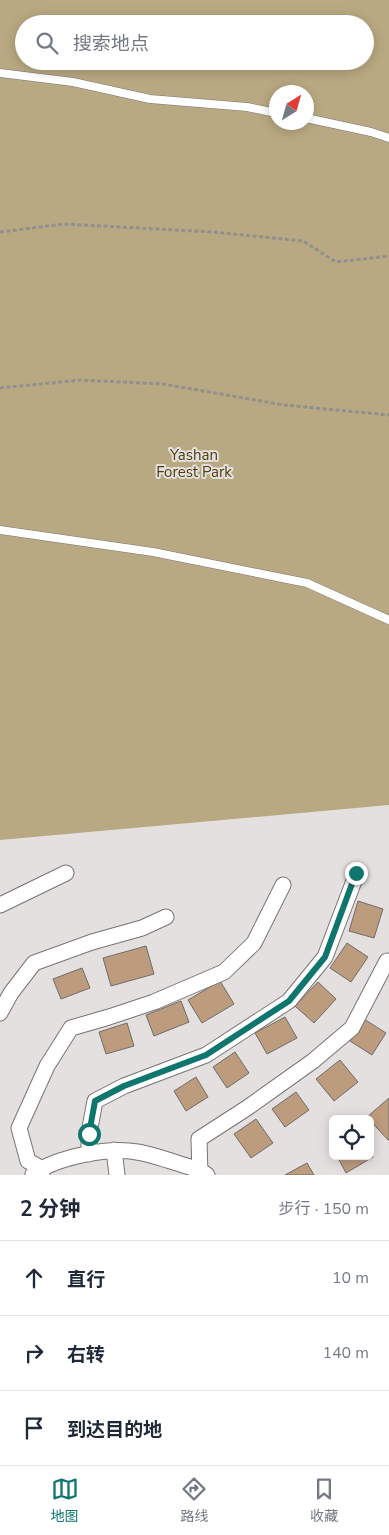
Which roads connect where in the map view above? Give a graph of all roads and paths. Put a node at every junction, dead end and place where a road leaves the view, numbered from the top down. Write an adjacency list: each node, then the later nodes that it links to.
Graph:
1 (0, 73): 2 (lane)
2 (269, 112)
3 (314, 120): 4 (lane)
4 (389, 138)
5 (0, 232): 6 (path)
6 (389, 256)
7 (0, 388): 8 (path)
8 (389, 415)
9 (0, 530): 10 (lane)
10 (389, 620)
11 (66, 873): 14 (street)
12 (356, 873): 19 (street)
13 (283, 885): 20 (street)
14 (0, 905)
15 (166, 918): 17 (street)
16 (387, 961): 21 (street)
17 (0, 1013)
18 (114, 1150): 19 (street); 21 (street); 22 (street)
19 (89, 1154): 20 (street)
20 (39, 1173)
21 (202, 1173)
22 (117, 1175)

